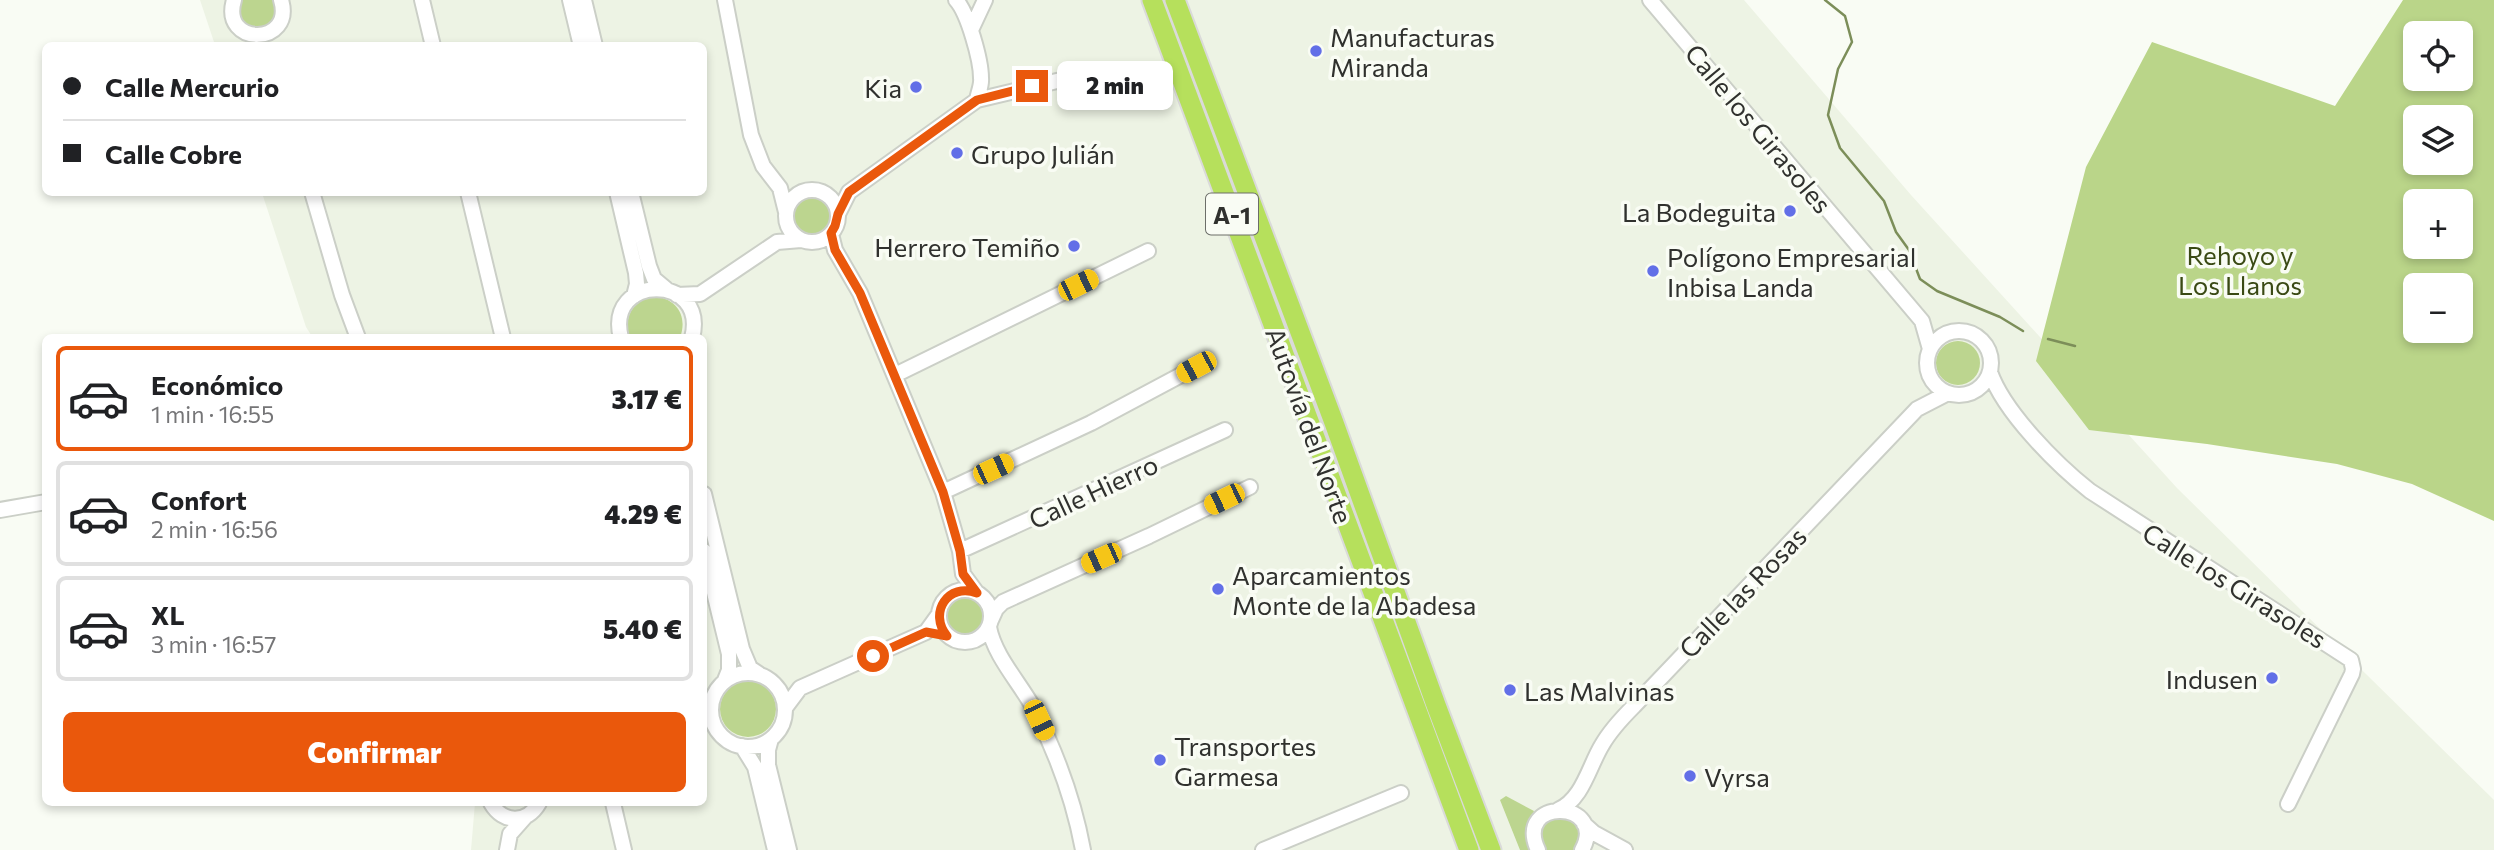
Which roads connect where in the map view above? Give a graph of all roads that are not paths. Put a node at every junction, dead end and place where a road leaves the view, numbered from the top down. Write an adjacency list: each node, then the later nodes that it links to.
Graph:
1 (234, 0): 13 (street)
2 (422, 0): 14 (street)
3 (570, 0): 15 (street)
4 (584, 0): 16 (street)
5 (725, 0): 19 (street)
6 (1152, 0): 98 (highway, Autovía del Norte / A-1)
7 (1175, 0): 99 (highway, Autovía del Norte / A-1)
8 (1650, 0): 38 (street, Calle los Girasoles)
9 (984, 1): 11 (street); 12 (street)
10 (284, 2): 13 (street)
11 (959, 3): 12 (street)
12 (971, 30): 18 (street)
13 (258, 42)
14 (432, 42)
15 (580, 42)
16 (594, 42)
17 (1103, 70): 18 (street)
18 (977, 100): 21 (street)
19 (780, 188): 20 (street); 28 (street)
20 (803, 192): 22 (street); 28 (street)
21 (849, 192): 22 (street); 27 (street)
22 (826, 195): 27 (street)
23 (313, 196): 40 (street)
24 (469, 196): 41 (street)
25 (618, 196): 36 (street)
26 (632, 196): 34 (street)
27 (838, 214): 29 (street)
28 (787, 217): 30 (street); 31 (street)
29 (831, 233): 30 (street); 32 (street)
30 (808, 241): 31 (street); 32 (street)
31 (777, 242): 35 (street)
32 (835, 250): 48 (street)
33 (1148, 251): 48 (street)
34 (672, 292): 35 (street); 36 (street); 37 (street)
35 (700, 294): 37 (street)
36 (634, 296): 42 (street)
37 (693, 318): 43 (street)
38 (1922, 321): 39 (street, Calle los Girasoles); 44 (street, Calle los Girasoles)
39 (1951, 332): 44 (street); 47 (street)
40 (356, 334)
41 (502, 334)
42 (620, 334)
43 (692, 334)
44 (1930, 349): 46 (street)
45 (1196, 367): 55 (street)
46 (1929, 372): 50 (street); 52 (street, Calle las Rosas)
47 (1990, 372): 49 (street); 51 (street, Calle los Girasoles)
48 (895, 376): 55 (street)
49 (1971, 392): 50 (street); 51 (street)
50 (1948, 393): 52 (street, Calle las Rosas)
51 (2004, 402): 82 (street, Calle los Girasoles)
52 (1917, 409): 80 (street, Calle las Rosas)
53 (1224, 430): 59 (street, Calle Hierro)
54 (1250, 486): 64 (street)
55 (943, 492): 59 (street)
56 (42, 503): 58 (street)
57 (707, 506): 71 (street)
58 (0, 510)
59 (960, 551): 61 (street)
60 (707, 563): 72 (street)
61 (963, 574): 62 (street); 63 (street)
62 (951, 594): 63 (street); 65 (street)
63 (979, 594): 64 (street); 66 (street)
64 (1003, 602): 66 (street)
65 (939, 614): 67 (street); 68 (street)
66 (990, 623): 69 (street); 70 (street)
67 (926, 632): 68 (street); 73 (street)
68 (947, 636): 69 (street)
69 (970, 643): 70 (street)
70 (993, 645): 96 (street)
71 (767, 678): 72 (street); 73 (street); 74 (street)
72 (725, 680): 75 (street)
73 (800, 688): 74 (street)
74 (785, 708): 78 (street)
75 (707, 716): 77 (street)
76 (707, 732): 77 (street)
77 (723, 737): 79 (street)
78 (771, 739): 79 (street); 95 (street)
79 (742, 746): 94 (street)
80 (1582, 785): 86 (street, Calle las Rosas); 89 (street, Calle las Rosas)
81 (1401, 793): 97 (street)
82 (2288, 804)
83 (494, 806): 87 (street)
84 (537, 806): 88 (street)
85 (614, 806): 93 (street)
86 (1558, 810): 89 (street); 100 (street, Calle las Rosas)
87 (501, 815): 88 (street); 90 (street)
88 (525, 817): 90 (street)
89 (1583, 822): 91 (street); 101 (street, Calle las Rosas)
90 (510, 834): 92 (street)
91 (1623, 849): 102 (street)
92 (507, 850)
93 (624, 850)
94 (775, 850)
95 (789, 850)
96 (1083, 850)
97 (1263, 850)
98 (1469, 850)
99 (1491, 850)
100 (1538, 850)
101 (1582, 850)
102 (1591, 850)

